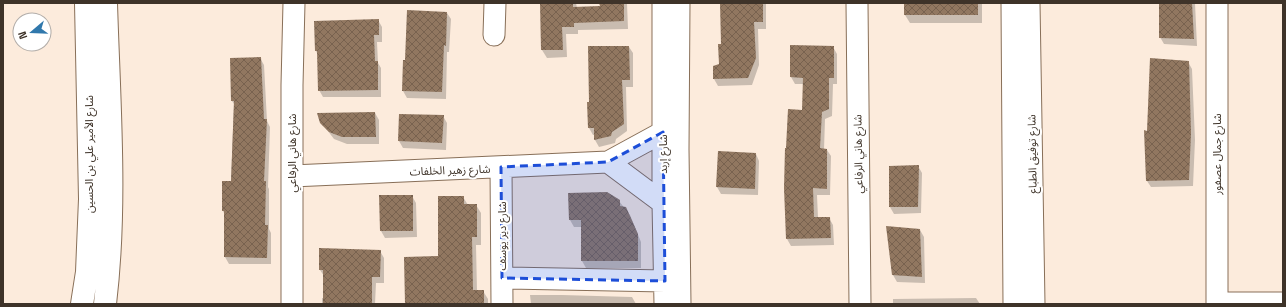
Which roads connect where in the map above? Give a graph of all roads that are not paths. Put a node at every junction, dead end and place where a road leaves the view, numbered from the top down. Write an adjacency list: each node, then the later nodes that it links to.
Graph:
1 (86, 3): 21 (main road, شارع الأمير علي بن الحسين)
2 (106, 3): 22 (main road, شارع الأمير علي بن الحسين)
3 (294, 3): 15 (street, شارع هاني الرفاعي)
4 (495, 3): 11 (street)
5 (663, 3): 12 (street, شارع إربد)
6 (679, 3): 26 (street, شارع إربد)
7 (856, 3): 27 (street, شارع هاني الرفاعي)
8 (1012, 3): 28 (street, شارع توفيق الطباع)
9 (1029, 3): 29 (street, شارع توفيق الطباع)
10 (1217, 3): 19 (street, شارع جمال عصفور)
11 (494, 35)
12 (663, 132): 13 (street, شارع زهير الخلفات); 16 (street, شارع إربد)
13 (608, 162): 14 (street, شارع زهير الخلفات); 16 (street)
14 (502, 167): 15 (street, شارع زهير الخلفات); 17 (street, شارع دير يوسف)
15 (292, 176): 23 (street, شارع هاني الرفاعي)
16 (663, 203): 18 (street, شارع إربد)
17 (502, 278): 18 (street); 24 (street, شارع دير يوسف)
18 (665, 281): 25 (street, شارع إربد)
19 (1217, 303): 20 (street)
20 (1283, 303)
21 (82, 304)
22 (105, 304)
23 (292, 304)
24 (502, 304)
25 (665, 304)
26 (680, 304)
27 (860, 304)
28 (1014, 304)
29 (1034, 304)

